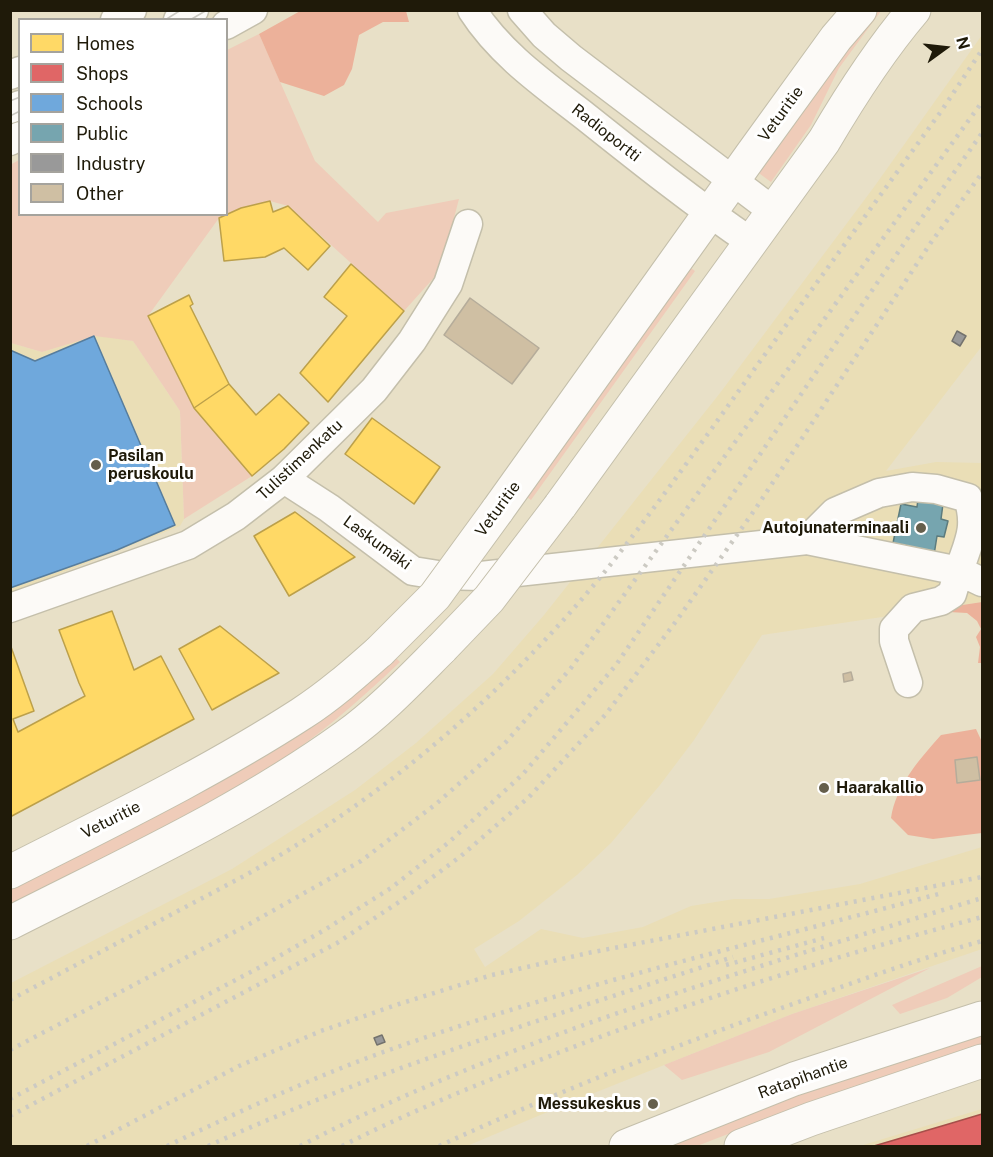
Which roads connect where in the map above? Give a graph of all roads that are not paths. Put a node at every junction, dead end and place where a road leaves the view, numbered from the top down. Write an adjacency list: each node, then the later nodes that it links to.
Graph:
1 (132, 10): 8 (street)
2 (194, 10): 9 (street)
3 (253, 10): 10 (street)
4 (472, 10): 13 (street, Radioportti)
5 (522, 10): 11 (street)
6 (860, 10): 11 (main road, Veturitie)
7 (914, 10): 12 (main road)
8 (118, 18)
9 (181, 18)
10 (228, 24)
11 (733, 181): 12 (street); 13 (main road, Veturitie)
12 (773, 211): 15 (main road)
13 (710, 214): 15 (street, Radioportti); 21 (main road, Veturitie, bridge)
14 (468, 224): 16 (street, Tulistimenkatu)
15 (751, 242): 22 (main road, bridge)
16 (284, 479): 18 (street, Laskumäki); 19 (street, Tulistimenkatu)
17 (975, 539): 18 (street, Laskumäki); 18 (street); 20 (street)
18 (807, 540)
19 (10, 608)
20 (908, 683)
21 (10, 872)
22 (10, 923)
23 (982, 1018): 25 (main road, Ratapihantie)
24 (982, 1061): 26 (main road)
25 (626, 1146)
26 (741, 1146)

